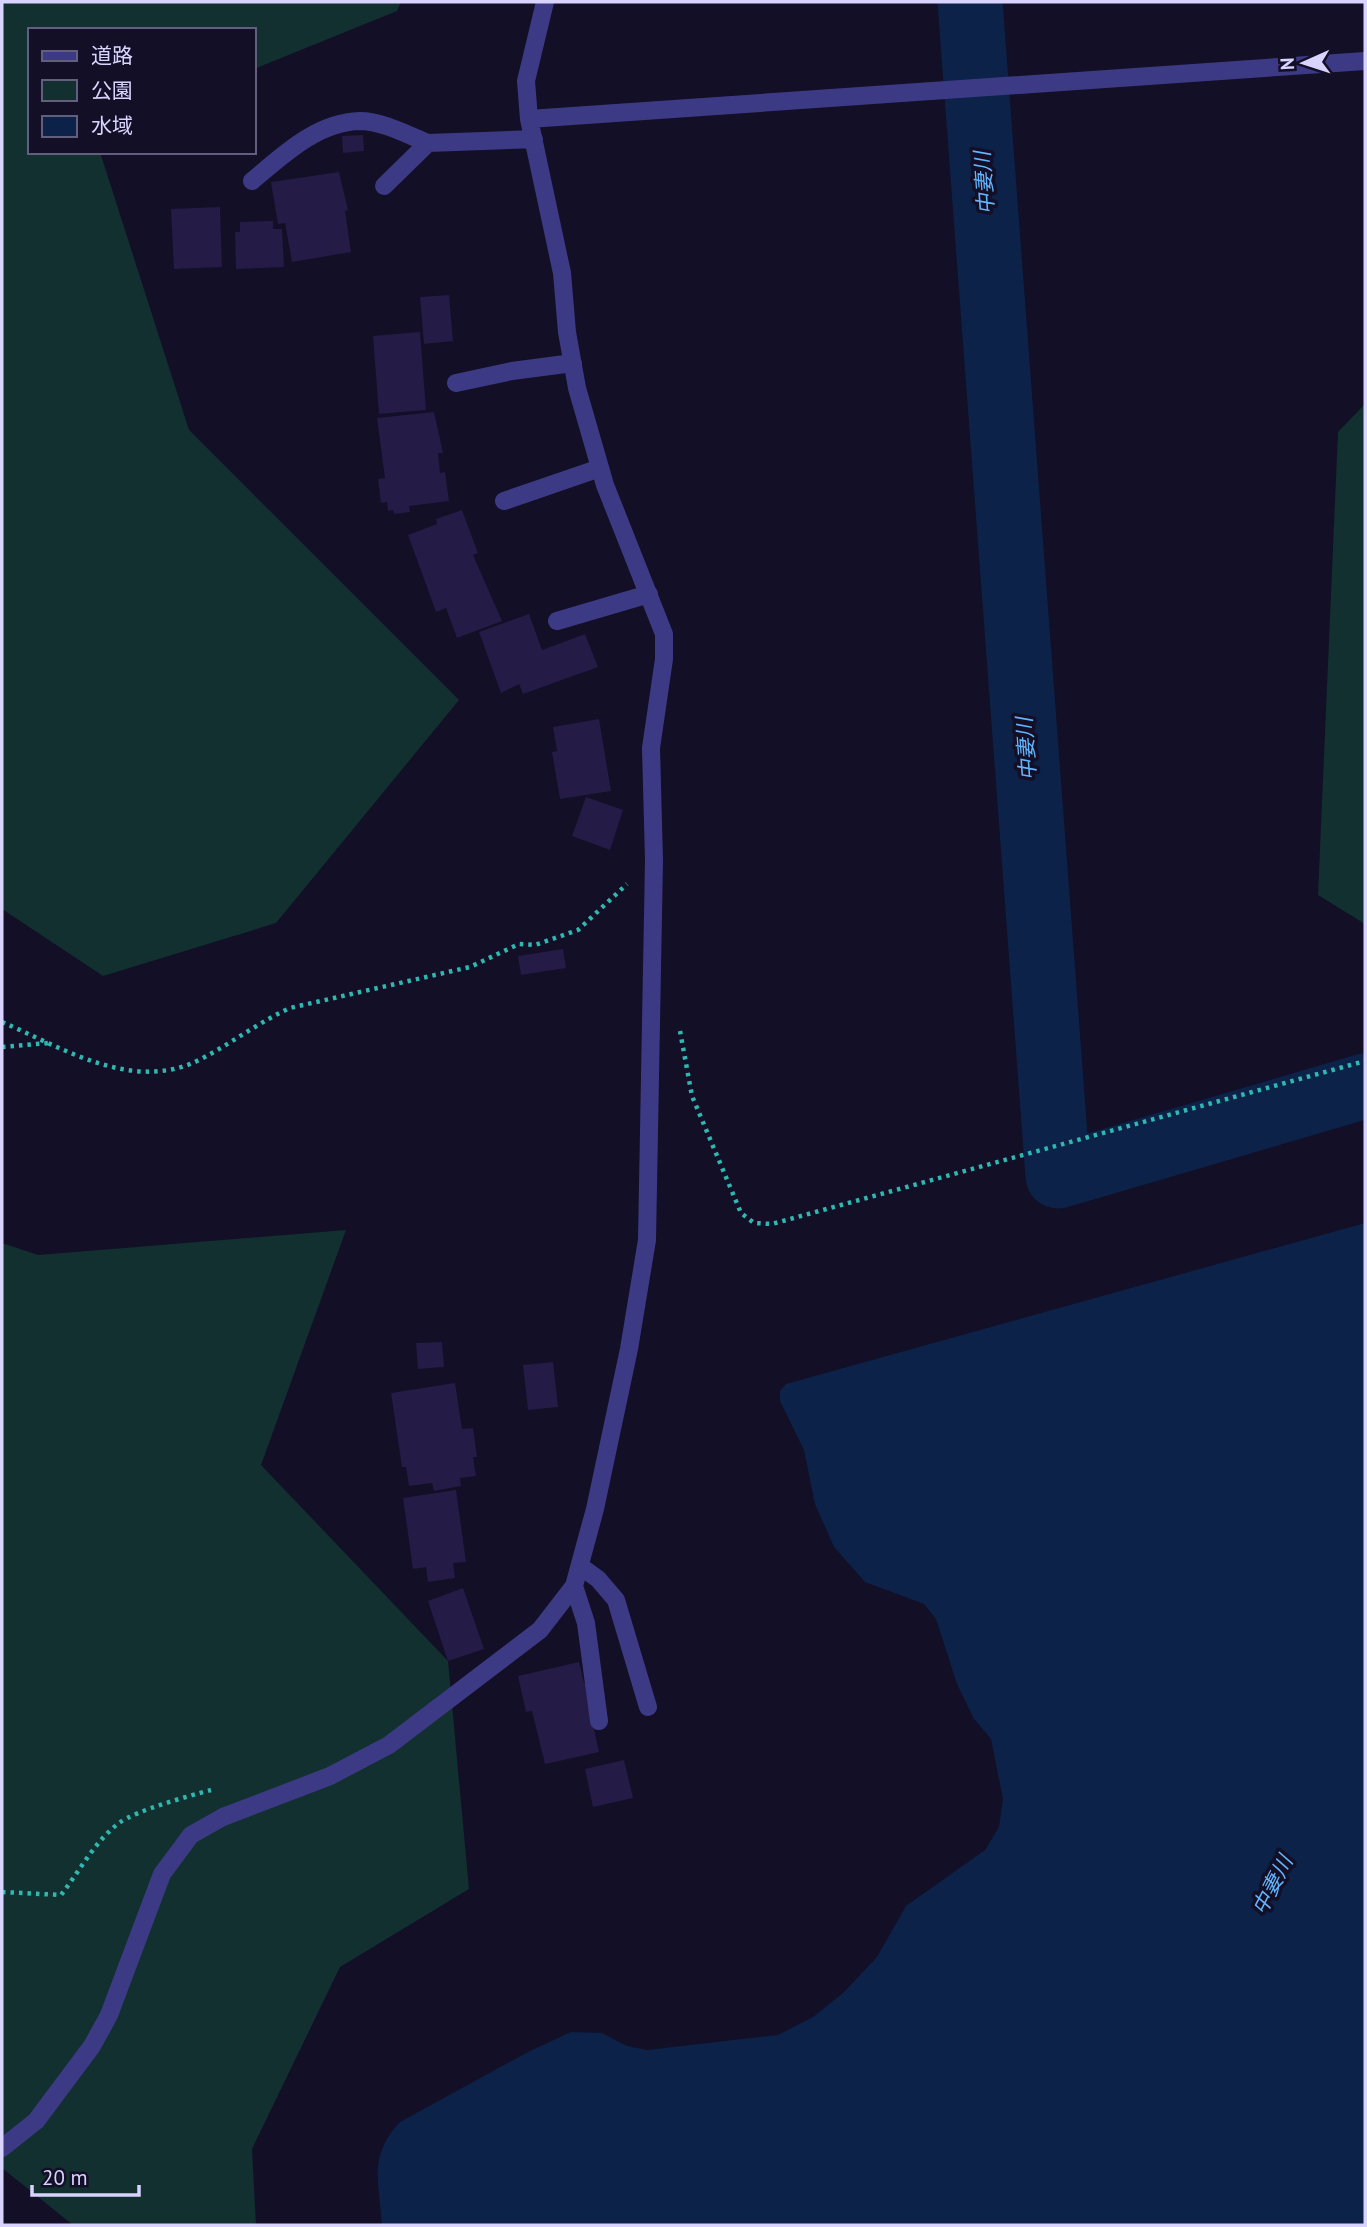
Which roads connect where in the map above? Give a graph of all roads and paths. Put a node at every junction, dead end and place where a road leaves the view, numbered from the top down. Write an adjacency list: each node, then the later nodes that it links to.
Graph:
1 (545, 2): 3 (street)
2 (1365, 61): 3 (street)
3 (529, 119): 4 (street)
4 (534, 139): 5 (street); 8 (street)
5 (428, 143): 6 (street); 7 (street)
6 (252, 181)
7 (384, 186)
8 (573, 363): 9 (street); 10 (street)
9 (456, 383)
10 (600, 468): 11 (street); 12 (street)
11 (504, 501)
12 (649, 594): 13 (street); 14 (street)
13 (557, 621)
14 (654, 860): 15 (street); 17 (path)
15 (652, 991): 19 (path); 20 (street)
16 (2, 1022): 17 (path)
17 (50, 1043): 18 (path)
18 (2, 1047)
19 (1365, 1061)
20 (580, 1566): 21 (street); 22 (street)
21 (574, 1586): 23 (street); 24 (street)
22 (648, 1707)
23 (599, 1721)
24 (2, 2148)

